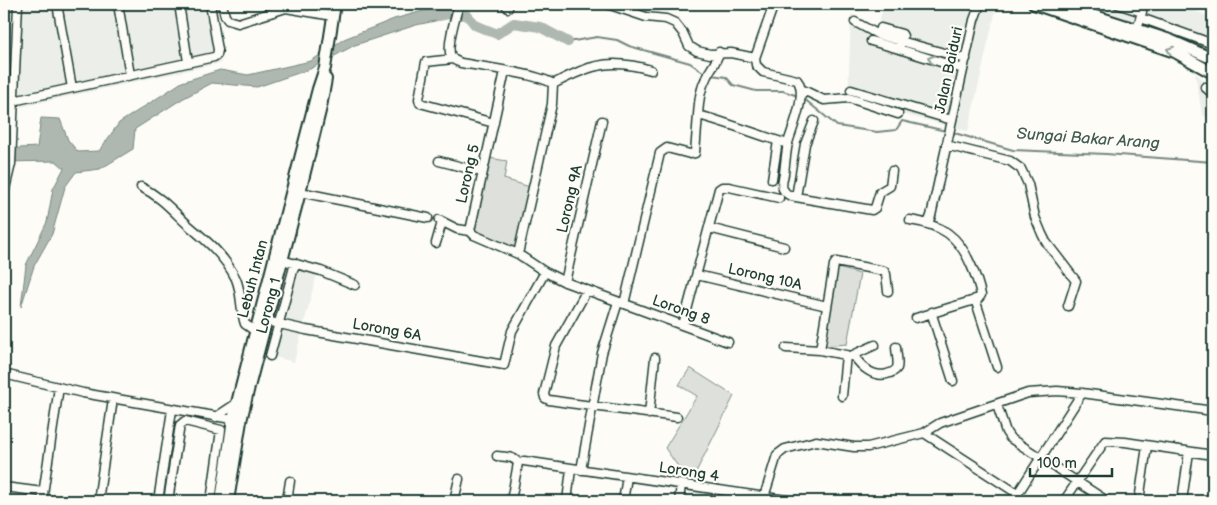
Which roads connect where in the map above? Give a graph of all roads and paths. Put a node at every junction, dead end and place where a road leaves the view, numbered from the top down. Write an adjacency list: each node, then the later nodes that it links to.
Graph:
1 (18, 4): 44 (street)
2 (57, 4): 40 (street)
3 (118, 4): 37 (street)
4 (180, 4): 31 (street)
5 (210, 4): 31 (street)
6 (222, 4): 17 (street)
7 (335, 4): 17 (main road, Lebuh Intan)
8 (607, 4): 26 (street)
9 (774, 4): 27 (street)
10 (973, 4): 18 (street, Jalan Baiduri)
11 (980, 4): 18 (street, Jalan Baiduri)
12 (1034, 4): 36 (main road, one-way to 12)
13 (1058, 4): 20 (main road)
14 (1118, 4): 16 (street)
15 (459, 5): 28 (street)
16 (1142, 15): 20 (street); 21 (street)
17 (333, 16): 32 (main road, Lebuh Intan)
18 (974, 20): 29 (street, Jalan Baiduri)
19 (855, 22): 24 (street)
20 (1137, 29): 25 (main road)
21 (1195, 36): 23 (street); 25 (street)
22 (872, 41): 24 (street)
23 (1213, 44)
24 (901, 45): 29 (street); 33 (street, one-way to 24)
25 (1191, 48): 30 (main road)
26 (719, 52): 27 (street); 46 (street)
27 (755, 58): 42 (street)
28 (452, 59): 35 (street); 49 (street)
29 (966, 59): 33 (street, Jalan Baiduri)
30 (1213, 59)
31 (188, 62): 37 (street)
32 (326, 65): 59 (main road, Lebuh Intan); 88 (main road, Lebuh Intan)
33 (963, 69): 50 (street, Jalan Baiduri)
34 (651, 70): 38 (street)
35 (505, 72): 38 (street); 49 (street, Lorong 5)
36 (1213, 72)
37 (130, 75): 40 (street)
38 (553, 84): 70 (street)
39 (1205, 87): 43 (street)
40 (72, 88): 44 (street)
41 (851, 90): 50 (street)
42 (801, 91): 45 (street); 53 (street)
43 (1213, 94)
44 (13, 101): 60 (street)
45 (898, 114)
46 (698, 115): 51 (street); 80 (street)
47 (602, 121): 75 (street, Lorong 9A)
48 (814, 121): 61 (street)
49 (494, 122): 56 (street, Lorong 5)
50 (951, 123): 52 (street, Jalan Baiduri)
51 (778, 141): 53 (street); 57 (street)
52 (947, 141): 65 (street, Jalan Baiduri); 82 (street)
53 (788, 144): 61 (street)
54 (439, 161): 56 (street)
55 (892, 171): 61 (street)
56 (482, 172): 67 (street, Lorong 5)
57 (772, 179)
58 (141, 186): 88 (street)
59 (300, 192): 63 (street); 71 (main road, Lebuh Intan)
60 (4, 193)
61 (796, 197)
62 (779, 198): 66 (street)
63 (428, 218)
64 (910, 220): 65 (street)
65 (928, 223): 79 (street)
66 (709, 228): 69 (street); 74 (street)
67 (470, 231): 68 (street); 70 (street)
68 (436, 243)
69 (784, 247)
70 (518, 254): 73 (street, Lorong 8)
71 (282, 260): 72 (street); 85 (main road, Lebuh Intan)
72 (294, 263): 76 (street); 86 (street, Lorong 1)
73 (545, 272): 75 (street, Lorong 8); 86 (street, Lorong 6A)
74 (697, 275): 81 (street, Lorong 10A); 87 (street)
75 (566, 282): 77 (street, Lorong 8)
76 (355, 285)
77 (587, 290): 80 (street, Lorong 8); 106 (street)
78 (888, 291): 81 (street)
79 (975, 300): 83 (street); 97 (street)
80 (621, 303): 87 (street, Lorong 8); 106 (street)
81 (827, 306): 93 (street)
82 (1068, 306)
83 (932, 312): 84 (street); 99 (street)
84 (916, 318)
85 (266, 321): 86 (street, Lorong 6A); 112 (main road, Lebuh Intan)
86 (278, 325): 94 (street, Lorong 1)
87 (683, 326): 89 (street, Lorong 8)
88 (255, 331): 104 (main road, Lebuh Intan)
89 (728, 342)
90 (875, 345): 95 (street)
91 (896, 347): 95 (street)
92 (786, 348): 93 (street)
93 (820, 350): 95 (street)
94 (270, 356)
95 (850, 356): 102 (street)
96 (655, 358): 109 (street)
97 (996, 367)
98 (4, 374): 100 (street)
99 (953, 382)
100 (59, 387): 103 (street); 133 (street)
101 (1082, 393): 105 (street); 108 (street); 119 (street)
102 (842, 396)
103 (113, 399): 107 (street); 138 (street)
104 (237, 403): 110 (street); 112 (main road, Lebuh Intan)
105 (997, 405): 113 (street); 119 (street)
106 (593, 407): 109 (street); 125 (street)
107 (172, 410): 110 (street); 122 (street)
108 (1213, 411)
109 (649, 414): 111 (street)
110 (216, 417): 112 (street); 114 (street)
111 (677, 417)
112 (237, 420): 114 (main road, Lebuh Intan); 121 (main road, Lebuh Intan)
113 (924, 433): 134 (street); 135 (street)
114 (231, 434): 126 (main road, Lebuh Intan)
115 (1147, 446): 116 (street); 130 (street); 154 (street)
116 (1189, 452): 117 (street); 155 (street)
117 (1213, 455)
118 (497, 456): 146 (street)
119 (1041, 457): 130 (street); 134 (street)
120 (524, 461): 124 (street, Lorong 4)
121 (234, 465): 126 (main road); 143 (main road, Lebuh Intan)
122 (163, 468): 123 (street); 139 (street)
123 (173, 469): 126 (street); 140 (street)
124 (571, 469): 125 (street, Lorong 4); 147 (street)
125 (581, 470): 127 (street, Lorong 4)
126 (219, 477): 141 (street); 142 (main road, Lebuh Intan)
127 (627, 477): 131 (street, Lorong 4); 148 (street)
128 (459, 479): 145 (street)
129 (290, 481): 144 (street)
130 (1077, 481): 152 (street); 153 (street)
131 (681, 485): 136 (street, Lorong 4); 149 (street)
132 (4, 487): 133 (street)
133 (43, 492): 137 (street)
134 (1018, 494): 151 (street)
135 (764, 497): 136 (street, Lorong 4); 150 (street, Lorong 4)
136 (739, 498)
137 (42, 501)
138 (98, 501)
139 (158, 501)
140 (168, 501)
141 (210, 501)
142 (221, 501)
143 (228, 501)
144 (286, 501)
145 (454, 501)
146 (511, 501)
147 (567, 501)
148 (623, 501)
149 (679, 501)
150 (793, 501)
151 (1013, 501)
152 (1064, 501)
153 (1108, 501)
154 (1139, 501)
155 (1182, 501)

